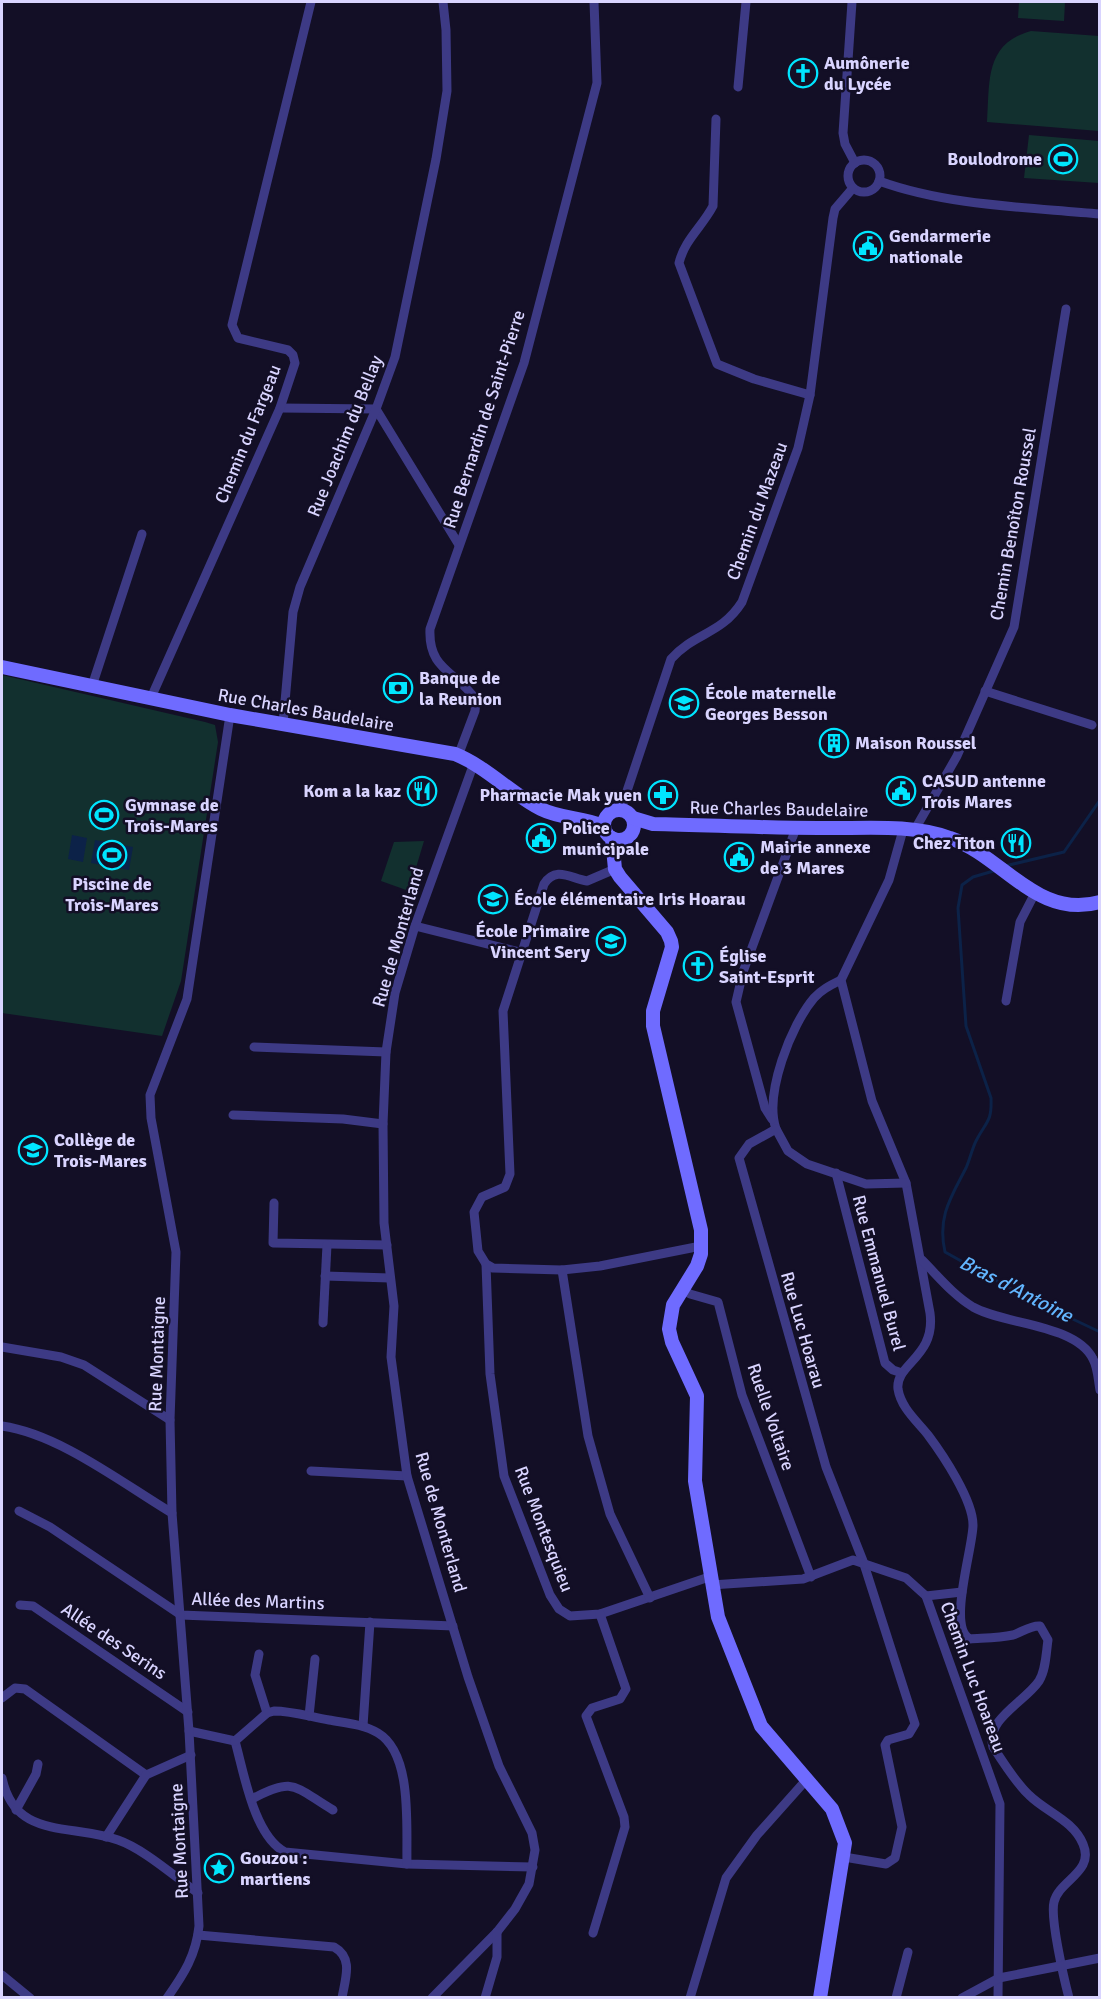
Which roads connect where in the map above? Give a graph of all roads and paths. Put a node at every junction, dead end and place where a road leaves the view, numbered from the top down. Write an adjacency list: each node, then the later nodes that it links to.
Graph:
1 (311, 2): 14 (street, Chemin du Fargeau)
2 (443, 2): 15 (street, Rue Joachim du Bellay)
3 (594, 2): 17 (street, Rue Bernardin de Saint-Pierre)
4 (746, 2): 6 (street)
5 (852, 2): 8 (street)
6 (738, 87)
7 (716, 119): 13 (street)
8 (855, 163): 9 (street); 10 (street)
9 (879, 181): 10 (street); 11 (street)
10 (853, 188): 13 (street, Chemin du Mazeau)
11 (1100, 214)
12 (1066, 309): 20 (street, Chemin Benoîton Roussel)
13 (810, 396): 27 (street, Chemin du Mazeau)
14 (280, 408): 15 (street); 21 (street, Chemin du Fargeau)
15 (376, 409): 17 (street); 23 (street, Rue Joachim du Bellay)
16 (142, 534): 19 (street)
17 (459, 544): 25 (street, Rue Bernardin de Saint-Pierre)
18 (2, 667): 19 (main road, Rue Charles Baudelaire)
19 (92, 686): 21 (main road, Rue Charles Baudelaire)
20 (985, 691): 24 (street); 30 (street, Chemin Benoîton Roussel)
21 (150, 700): 22 (main road, Rue Charles Baudelaire)
22 (230, 715): 23 (main road, Rue Charles Baudelaire); 60 (street, Rue Montaigne)
23 (283, 724): 25 (main road, Rue Charles Baudelaire)
24 (1092, 726)
25 (458, 756): 26 (main road, Rue Charles Baudelaire)
26 (474, 764): 28 (main road, Rue Charles Baudelaire); 35 (street, Rue de Monterland)
27 (629, 819): 28 (main road); 29 (main road, Rue Charles Baudelaire); 31 (main road)
28 (600, 821): 31 (main road)
29 (796, 828): 30 (main road, Rue Charles Baudelaire); 43 (street)
30 (909, 831): 33 (main road, Rue Charles Baudelaire); 37 (street, Chemin Benoîton Roussel)
31 (616, 844): 32 (main road)
32 (615, 869): 36 (street, Rue Montesquieu); 49 (main road)
33 (1035, 893): 34 (main road, Rue Charles Baudelaire); 38 (street)
34 (1100, 902)
35 (415, 927): 36 (street); 40 (street, Rue de Monterland)
36 (524, 953): 51 (street, Rue Montesquieu)
37 (841, 980): 43 (street); 45 (street, Rue Emmanuel Burel)
38 (1006, 1001)
39 (254, 1047): 40 (street)
40 (386, 1052): 42 (street, Rue de Monterland)
41 (233, 1115): 42 (street)
42 (382, 1124): 48 (street, Rue de Monterland)
43 (775, 1125): 44 (street); 66 (street, Rue Luc Hoarau)
44 (836, 1173): 45 (street); 58 (street, Rue Emmanuel Burel)
45 (906, 1183): 50 (street, Rue Emmanuel Burel)
46 (274, 1203): 47 (street)
47 (327, 1245): 48 (street); 53 (street)
48 (387, 1245): 54 (street, Rue de Monterland)
49 (701, 1246): 52 (street); 55 (main road)
50 (922, 1260): 58 (street, Rue Emmanuel Burel); 59 (street)
51 (486, 1264): 52 (street); 73 (street, Rue Montesquieu)
52 (562, 1270): 71 (street)
53 (325, 1276): 54 (street); 56 (street)
54 (390, 1278): 63 (street, Rue de Monterland)
55 (682, 1289): 67 (street, Ruelle Voltaire); 68 (main road)
56 (323, 1323)
57 (2, 1347): 60 (street)
58 (902, 1373): 69 (street, Rue Emmanuel Burel)
59 (1100, 1390)
60 (170, 1420): 65 (street, Rue Montaigne)
61 (2, 1426): 65 (street)
62 (311, 1471): 63 (street)
63 (407, 1476): 76 (street, Rue de Monterland)
64 (19, 1511): 74 (street, Allée des Martins)
65 (172, 1513): 74 (street, Rue Montaigne)
66 (863, 1561): 67 (street); 70 (street, Chemin Luc Hoareau); 95 (street, Rue Luc Hoarau)
67 (811, 1577): 68 (street)
68 (710, 1581): 71 (street, Rue Montesquieu); 90 (main road)
69 (962, 1592): 70 (street); 104 (street, Rue Emmanuel Burel)
70 (926, 1596): 106 (street, Chemin Luc Hoareau)
71 (650, 1598): 73 (street, Rue Montesquieu)
72 (20, 1605): 80 (street, Allée des Serins)
73 (600, 1614): 100 (street)
74 (181, 1615): 75 (street, Allée des Martins); 80 (street, Rue Montaigne)
75 (370, 1622): 76 (street, Allée des Martins); 83 (street)
76 (453, 1626): 97 (street, Rue de Monterland)
77 (259, 1654): 81 (street)
78 (315, 1659): 82 (street)
79 (2, 1698): 88 (street)
80 (188, 1712): 84 (street, Rue Montaigne)
81 (267, 1713): 82 (street); 85 (street)
82 (309, 1716): 83 (street)
83 (363, 1726): 96 (street)
84 (189, 1731): 85 (street); 86 (street, Rue Montaigne)
85 (235, 1741): 91 (street)
86 (191, 1755): 88 (street); 98 (street, Rue Montaigne)
87 (38, 1764): 92 (street)
88 (146, 1774): 94 (street)
89 (2, 1778): 92 (street)
90 (807, 1779): 95 (main road); 113 (street)
91 (252, 1799): 93 (street); 96 (street)
92 (16, 1810): 94 (street)
93 (333, 1810)
94 (106, 1837): 98 (street)
95 (844, 1857): 107 (main road)
96 (407, 1864): 97 (street)
97 (533, 1867): 99 (street)
98 (198, 1893): 101 (street, Rue Montaigne)
99 (497, 1932): 111 (street); 112 (street)
100 (593, 1933)
101 (198, 1935): 109 (street, Rue Montaigne); 110 (street)
102 (908, 1952): 114 (street)
103 (1100, 1958): 104 (street)
104 (1062, 1965): 106 (street); 117 (street, Rue Emmanuel Burel)
105 (2, 1976): 108 (street)
106 (999, 1978): 115 (street); 116 (street, Chemin Luc Hoareau)
107 (821, 1997)
108 (30, 1998)
109 (167, 1998)
110 (342, 1998)
111 (432, 1998)
112 (485, 1998)
113 (690, 1998)
114 (897, 1998)
115 (962, 1998)
116 (998, 1998)
117 (1069, 1998)

